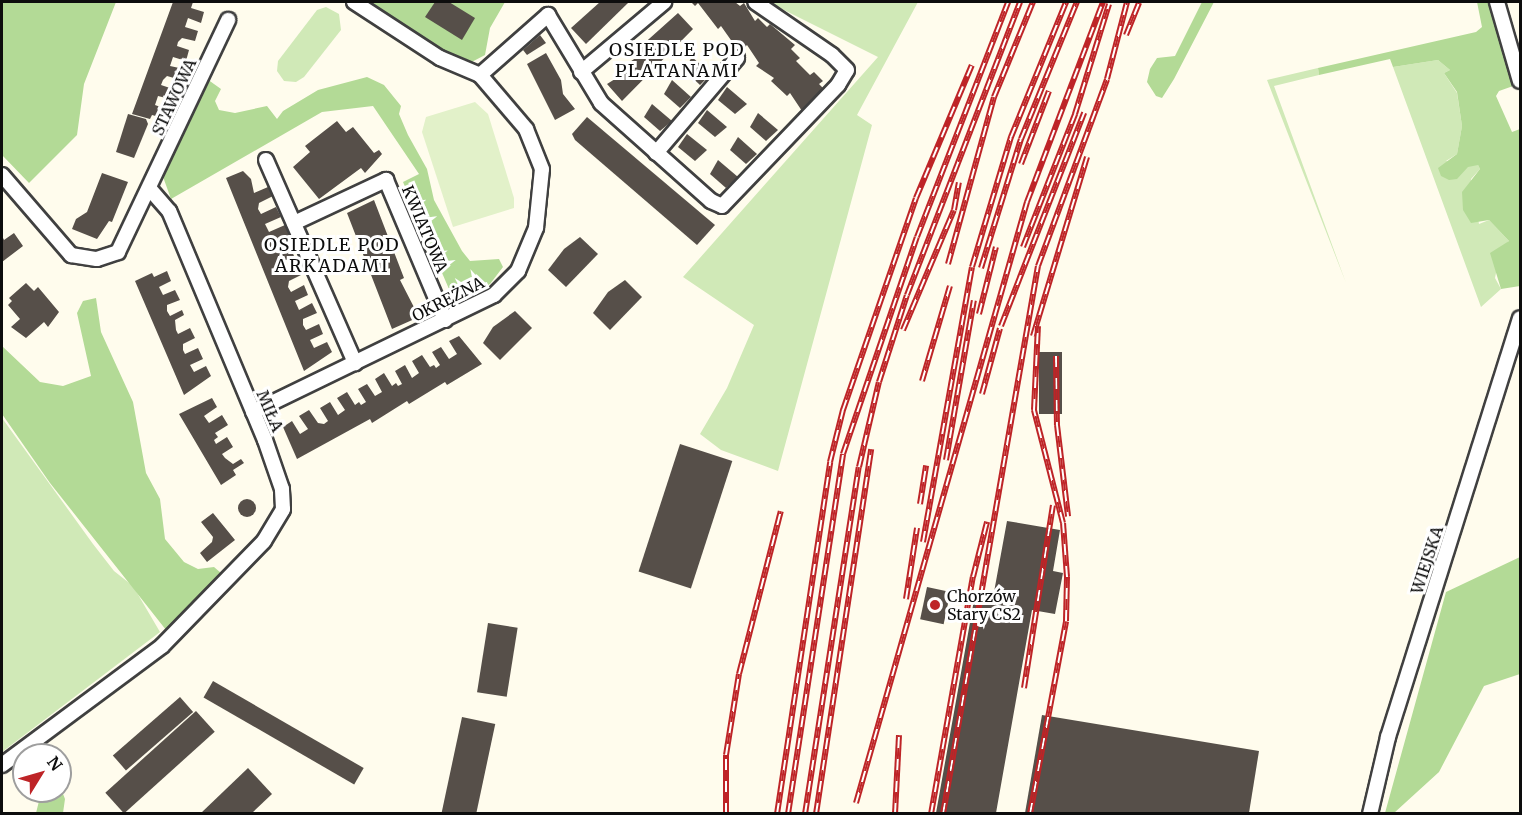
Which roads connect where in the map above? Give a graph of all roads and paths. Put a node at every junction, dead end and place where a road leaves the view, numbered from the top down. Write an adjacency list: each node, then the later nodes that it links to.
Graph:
1 (354, 2): 8 (street, OKRĘŻNA)
2 (664, 2): 7 (street)
3 (755, 2): 10 (street)
4 (1497, 2): 9 (street)
5 (228, 20): 13 (street, STAWOWA)
6 (737, 58): 10 (street)
7 (581, 72): 8 (street); 10 (street)
8 (480, 75): 16 (street, OKRĘŻNA)
9 (1521, 81)
10 (657, 153)
11 (266, 160): 14 (street)
12 (2, 175): 13 (street)
13 (149, 188): 18 (street, MIŁA)
14 (294, 223): 16 (street, KWIATOWA); 17 (street)
15 (1521, 318): 20 (street, WIEJSKA)
16 (445, 320): 17 (street, OKRĘŻNA)
17 (355, 363): 18 (street, OKRĘŻNA)
18 (253, 412): 19 (street, MIŁA)
19 (2, 765)
20 (1370, 813)

